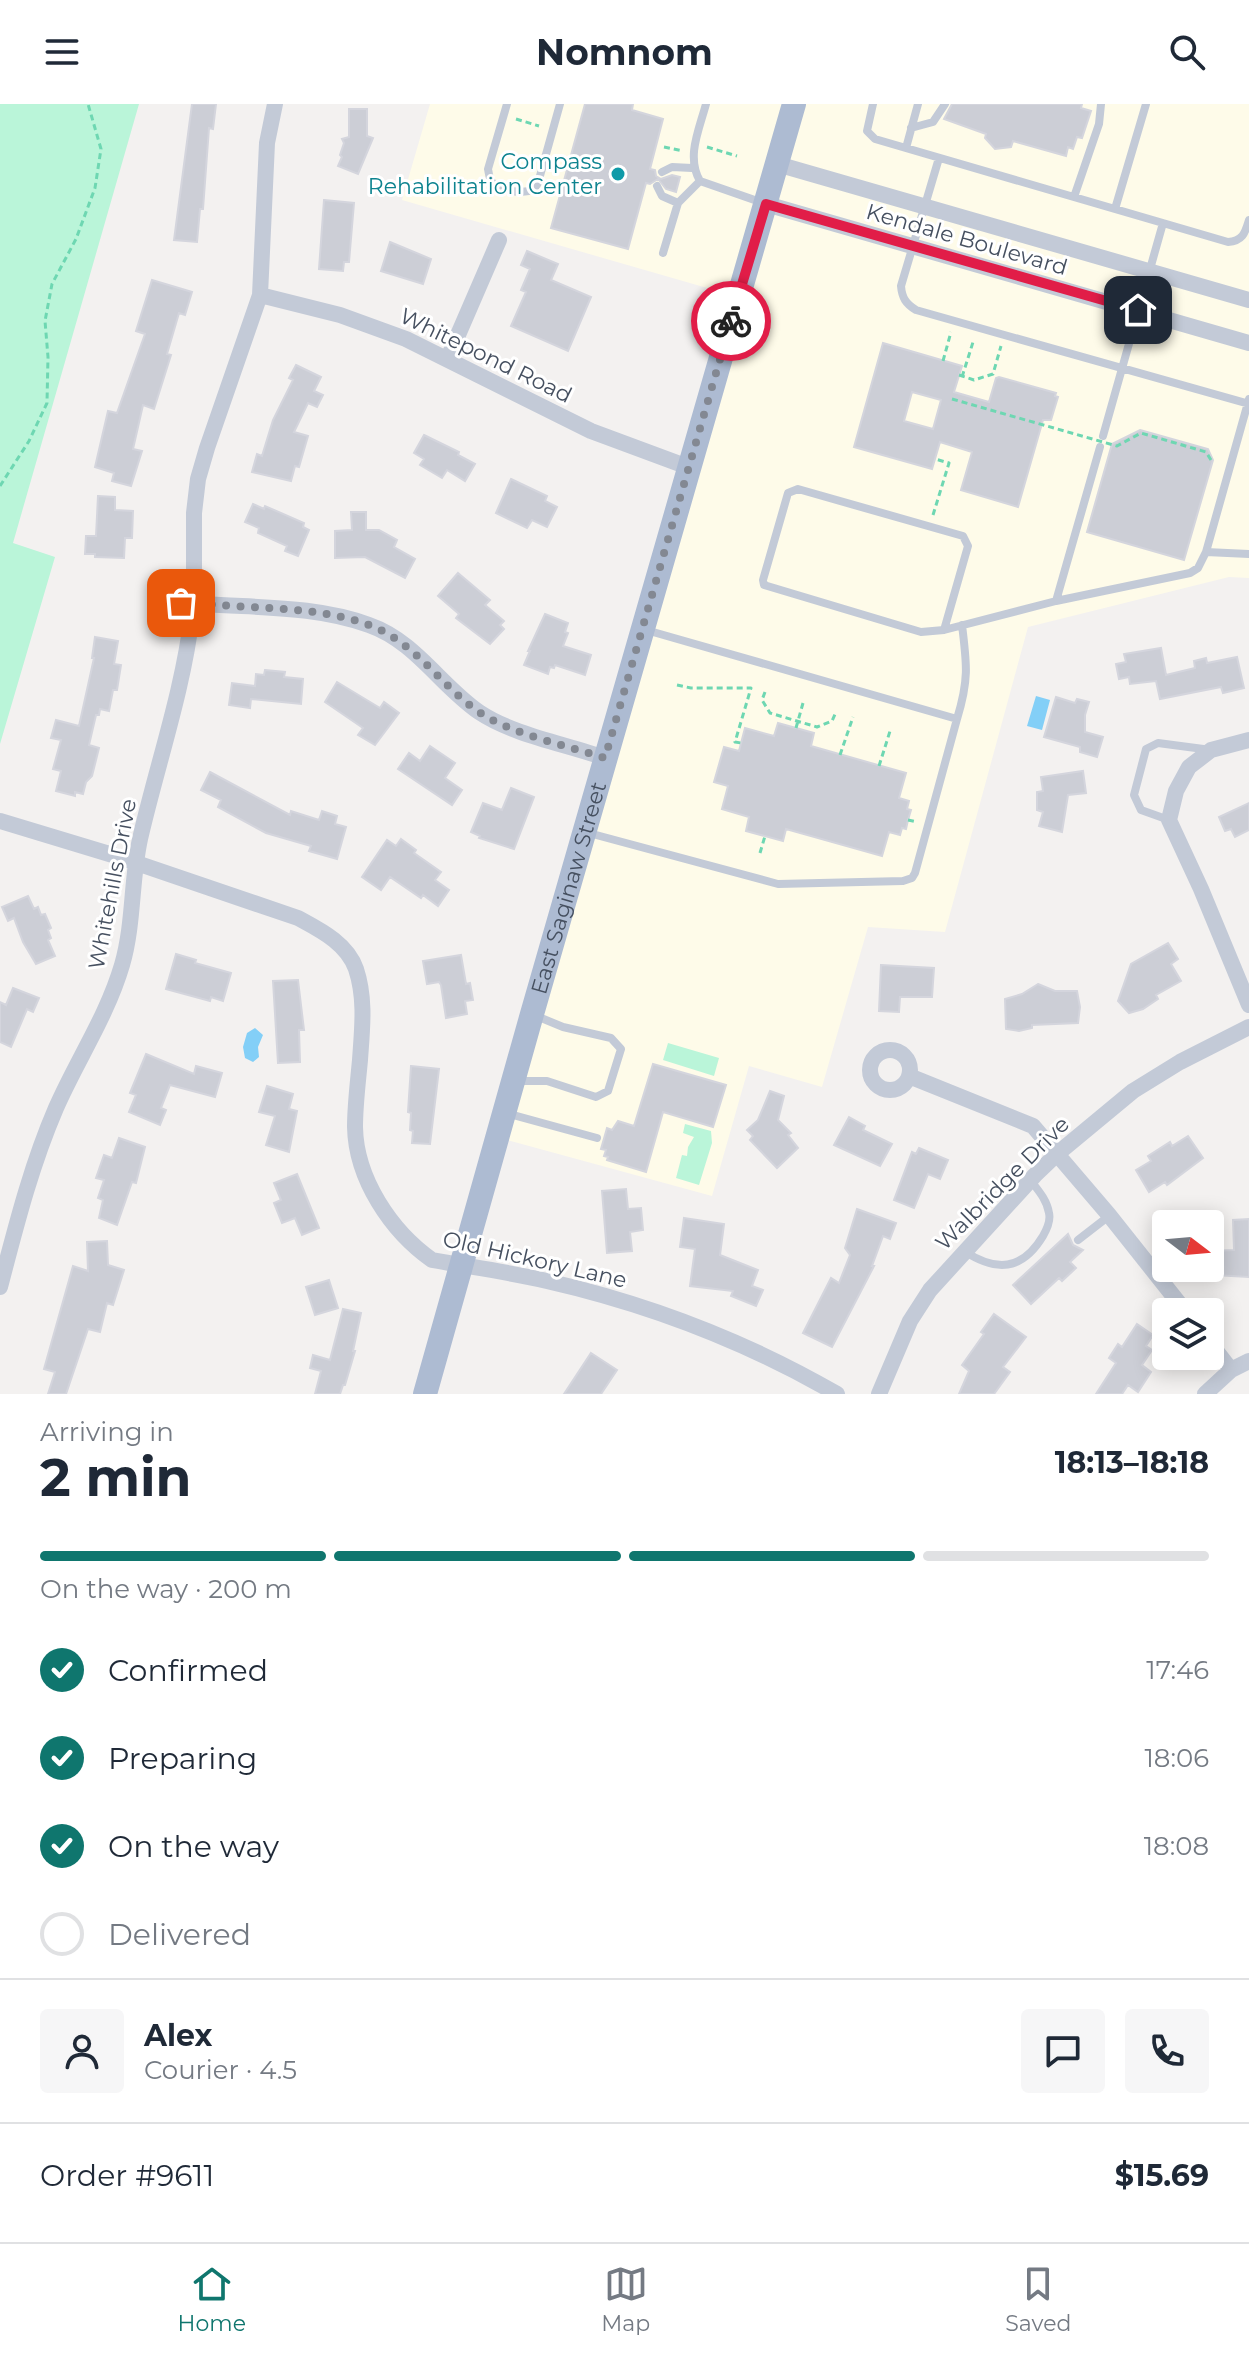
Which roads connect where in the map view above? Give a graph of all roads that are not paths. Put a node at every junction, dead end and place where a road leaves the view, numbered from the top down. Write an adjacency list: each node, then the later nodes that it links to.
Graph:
1 (275, 104): 30 (street, Whitehills Drive)
2 (507, 104): 3 (lane)
3 (560, 104)
4 (706, 104): 15 (lane)
5 (794, 104): 14 (main road, East Saginaw Street)
6 (873, 104): 12 (lane)
7 (918, 104): 11 (lane)
8 (945, 104): 11 (lane)
9 (1101, 104): 19 (lane)
10 (1146, 104): 23 (lane)
11 (911, 128): 12 (lane)
12 (906, 148): 13 (lane)
13 (939, 158): 19 (lane); 22 (lane)
14 (777, 164): 21 (main road, East Saginaw Street); 22 (street, Kendale Boulevard)
15 (692, 168): 16 (lane); 17 (lane)
16 (662, 172)
17 (700, 181): 20 (lane); 21 (lane)
18 (657, 186): 20 (lane)
19 (1074, 197): 23 (lane)
20 (678, 203): 28 (lane)
21 (766, 204): 27 (street, Kendale Boulevard); 39 (main road, East Saginaw Street)
22 (925, 206): 27 (lane); 29 (street, Kendale Boulevard)
23 (1115, 209): 24 (lane)
24 (1163, 223): 25 (lane); 29 (lane)
25 (1248, 224)
26 (499, 240): 34 (street)
27 (912, 246): 32 (street, Kendale Boulevard); 35 (lane)
28 (663, 253)
29 (1149, 270): 31 (street, Kendale Boulevard); 32 (lane)
30 (260, 295): 34 (street, Whitepond Road); 42 (street, Whitehills Drive)
31 (1249, 300)
32 (1138, 310): 33 (street, Kendale Boulevard); 35 (lane)
33 (1249, 343)
34 (448, 358): 39 (street, Whitepond Road)
35 (1122, 368): 36 (lane); 37 (lane)
36 (1249, 402): 40 (lane)
37 (1103, 436)
38 (1100, 447): 43 (lane)
39 (688, 467): 47 (main road, East Saginaw Street)
40 (1206, 552): 41 (lane); 43 (lane)
41 (1249, 554)
42 (194, 591): 44 (street); 45 (street, Whitehills Drive)
43 (1056, 601): 46 (lane)
44 (205, 604): 45 (street); 52 (street)
45 (192, 615): 56 (street, Whitehills Drive)
46 (962, 625): 48 (lane); 49 (lane)
47 (642, 629): 49 (lane); 52 (main road, East Saginaw Street)
48 (944, 630): 48 (lane)
49 (957, 719): 55 (lane)
50 (1249, 740): 51 (street)
51 (1211, 750): 53 (street); 53 (lane)
52 (605, 758): 55 (main road, East Saginaw Street)
53 (1169, 820): 57 (street)
54 (0, 821): 56 (street, Old Hickory Lane)
55 (584, 832): 58 (main road, East Saginaw Street)
56 (136, 864): 69 (street, Old Hickory Lane); 70 (street, Whitehills Drive)
57 (1249, 1005)
58 (532, 1014): 61 (main road, East Saginaw Street); 61 (lane)
59 (1249, 1027): 64 (street, Walbridge Drive)
60 (909, 1076): 64 (street)
61 (514, 1081): 62 (main road, East Saginaw Street)
62 (505, 1113): 63 (lane); 69 (main road, East Saginaw Street)
63 (597, 1138)
64 (1057, 1154): 65 (street, Walbridge Drive); 66 (street)
65 (1030, 1180): 68 (street, Walbridge Drive); 68 (lane)
66 (1109, 1215): 67 (lane); 71 (street)
67 (1078, 1240)
68 (964, 1251): 77 (street, Walbridge Drive)
69 (461, 1265): 75 (main road, East Saginaw Street); 76 (street, Old Hickory Lane)
70 (0, 1287)
71 (1175, 1298)
72 (1224, 1361): 74 (street)
73 (1249, 1361): 74 (street)
74 (1231, 1370): 78 (street)
75 (425, 1394)
76 (837, 1394)
77 (879, 1394)
78 (1205, 1394)

